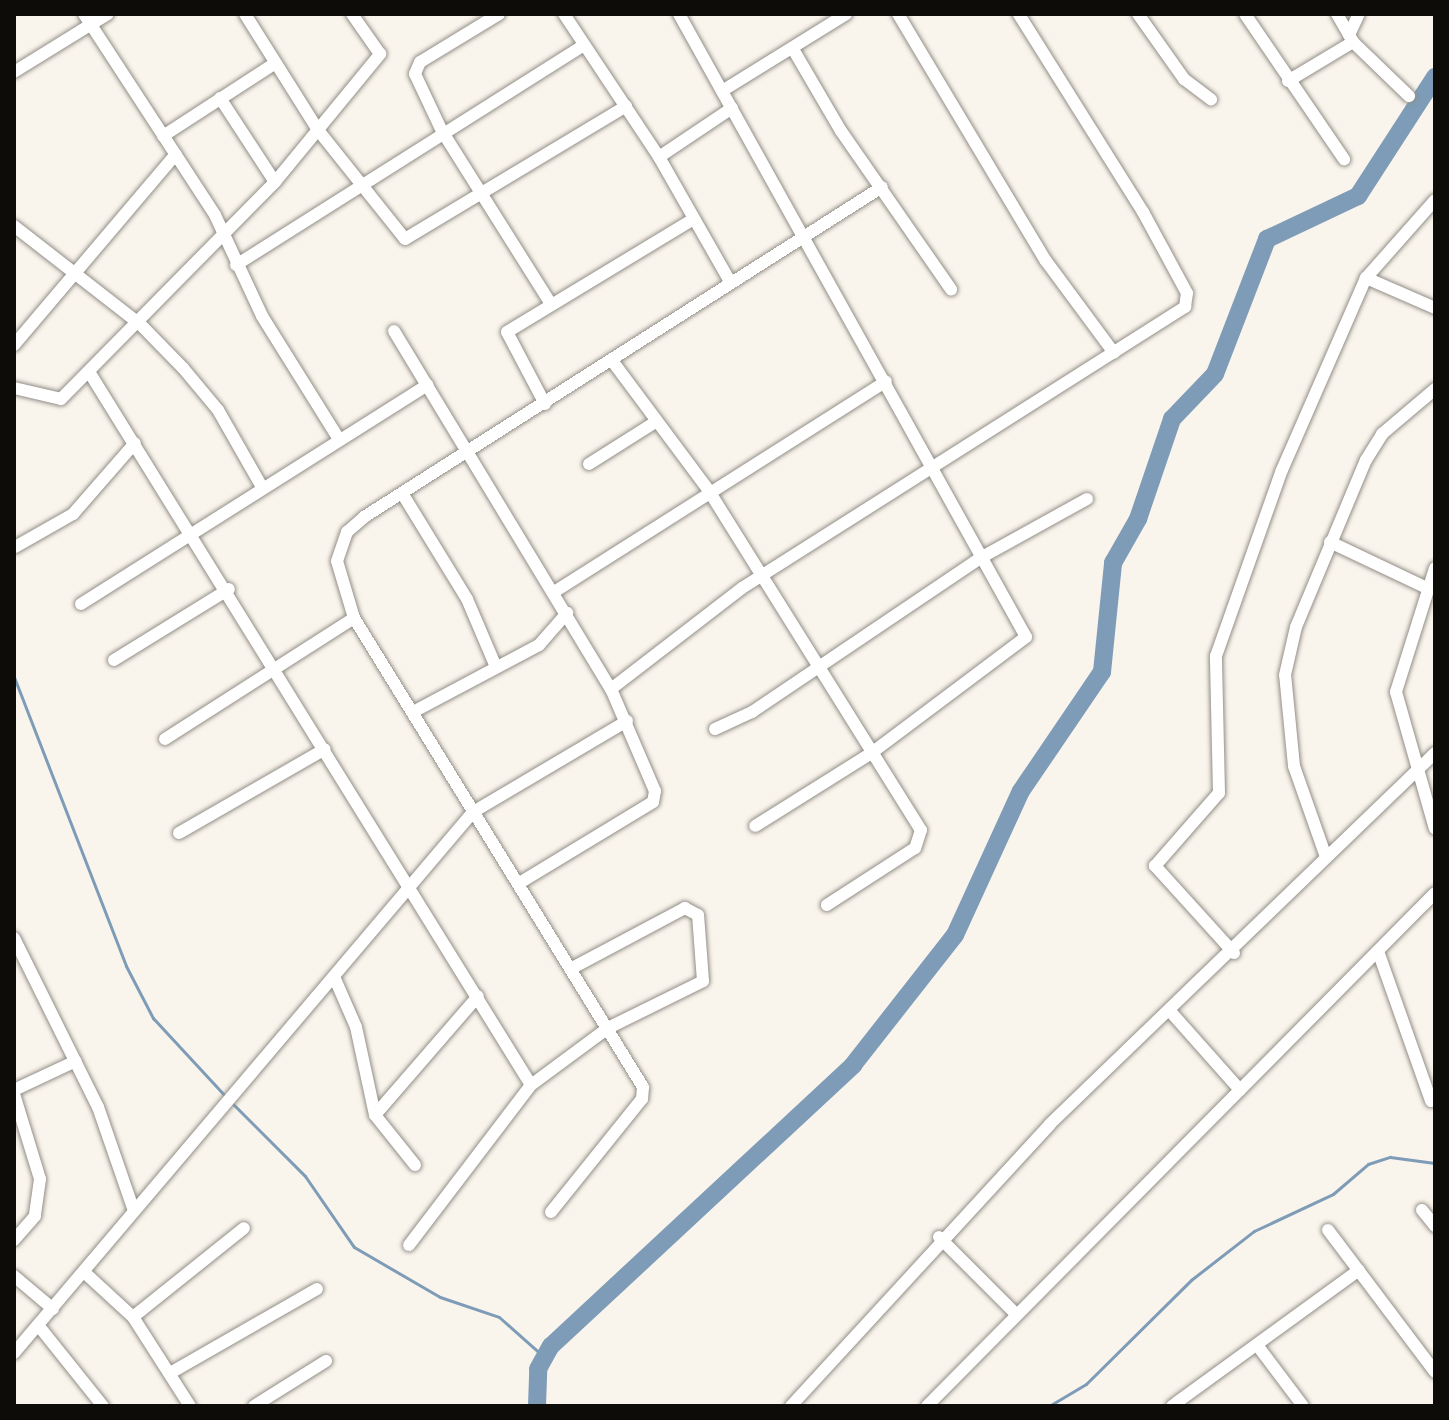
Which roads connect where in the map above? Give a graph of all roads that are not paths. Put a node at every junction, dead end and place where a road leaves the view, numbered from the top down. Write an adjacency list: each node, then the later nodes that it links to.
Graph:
1 (108, 14): 14 (street)
2 (245, 14): 18 (street)
3 (352, 14): 27 (street)
4 (499, 14): 28 (street)
5 (564, 14): 16 (street)
6 (679, 14): 21 (street)
7 (846, 14): 17 (street)
8 (898, 14): 52 (street)
9 (1019, 14): 52 (street)
10 (1138, 14): 24 (street)
11 (1245, 14): 20 (street)
12 (1337, 14): 15 (street)
13 (1359, 14): 15 (street)
14 (88, 19): 19 (street); 29 (street)
15 (1351, 39): 20 (street); 22 (street)
16 (583, 46): 25 (street); 28 (street)
17 (793, 49): 21 (street); 35 (street)
18 (274, 64): 23 (street); 27 (street)
19 (14, 72)
20 (1288, 81): 32 (street)
21 (722, 91): 26 (street)
22 (1409, 96)
23 (220, 98): 29 (street); 34 (street)
24 (1211, 99)
25 (626, 106): 31 (street); 36 (street)
26 (732, 108): 31 (street); 40 (street)
27 (318, 130): 33 (street); 34 (street)
28 (442, 131): 33 (street); 36 (street)
29 (163, 136): 30 (street)
30 (176, 154): 41 (street); 43 (street)
31 (659, 157): 38 (street)
32 (1344, 159)
33 (363, 181): 36 (street); 42 (street)
34 (275, 182): 41 (street)
35 (882, 187): 40 (street); 46 (street)
36 (485, 192): 47 (street)
37 (1435, 200): 44 (street)
38 (692, 220): 45 (street); 47 (street)
39 (14, 226): 43 (street)
40 (804, 231): 45 (street); 55 (street)
41 (225, 236): 42 (street); 49 (street)
42 (236, 265): 61 (street)
43 (77, 272): 49 (street); 51 (street)
44 (1366, 278): 48 (street); 105 (street)
45 (731, 283): 53 (street)
46 (951, 289)
47 (551, 304): 59 (street)
48 (1435, 308)
49 (141, 325): 54 (street); 66 (street)
50 (394, 331): 56 (street)
51 (14, 345)
52 (1114, 353): 65 (street)
53 (613, 362): 59 (street); 60 (street)
54 (91, 375): 57 (street); 62 (street)
55 (886, 381): 65 (street); 67 (street)
56 (428, 385): 61 (street); 63 (street)
57 (14, 388)
58 (1435, 389): 71 (street)
59 (545, 404): 63 (street)
60 (657, 421): 64 (street); 67 (street)
61 (339, 439): 66 (street)
62 (135, 443): 70 (street); 72 (street)
63 (467, 450): 68 (street); 78 (street)
64 (589, 464)
65 (938, 468): 73 (street); 75 (street)
66 (262, 487): 70 (street)
67 (709, 491): 75 (street); 78 (street)
68 (402, 493): 81 (street); 84 (street)
69 (1087, 499): 73 (street)
70 (191, 532): 77 (street); 79 (street)
71 (1330, 542): 76 (street); 99 (street)
72 (15, 547)
73 (982, 557): 83 (street); 92 (street)
74 (1435, 568): 76 (street)
75 (761, 578): 83 (street); 86 (street)
76 (1427, 588): 94 (street)
77 (229, 589): 82 (street); 85 (street)
78 (554, 592): 80 (street)
79 (81, 604)
80 (567, 613): 84 (street); 86 (street)
81 (354, 618): 85 (street); 87 (street)
82 (114, 660)
83 (818, 664): 89 (street); 92 (street)
84 (496, 667): 87 (street)
85 (277, 669): 90 (street); 91 (street)
86 (611, 689): 88 (street)
87 (413, 712): 95 (street)
88 (627, 721): 95 (street); 100 (street)
89 (715, 729)
90 (165, 739)
91 (325, 749): 98 (street); 101 (street)
92 (873, 752): 96 (street); 103 (street)
93 (1435, 753): 94 (street)
94 (1416, 770): 97 (street); 99 (street)
95 (473, 812): 100 (street); 101 (street)
96 (755, 826)
97 (1435, 829)
98 (179, 833)
99 (1326, 857): 105 (street)
100 (521, 882): 107 (street)
101 (410, 887): 108 (street); 109 (street)
102 (1435, 893): 106 (street)
103 (827, 905)
104 (14, 938): 112 (street)
105 (1234, 953): 110 (street)
106 (1379, 954): 114 (street); 116 (street)
107 (572, 968): 111 (street); 111 (street)
108 (335, 979): 117 (street); 119 (street)
109 (478, 996): 113 (street); 117 (street)
110 (1169, 1010): 114 (street); 125 (street)
111 (608, 1028): 113 (street); 121 (street)
112 (76, 1061): 115 (street); 119 (street)
113 (531, 1085): 127 (street)
114 (1240, 1090): 133 (street)
115 (14, 1092): 126 (street)
116 (1431, 1101)
117 (375, 1115): 118 (street)
118 (415, 1165)
119 (133, 1208): 129 (street)
120 (1422, 1210): 122 (street)
121 (551, 1212)
122 (1435, 1226)
123 (244, 1228): 134 (street)
124 (1328, 1230): 128 (street)
125 (939, 1237): 133 (street); 145 (street)
126 (14, 1240)
127 (409, 1245)
128 (1359, 1270): 136 (street); 140 (street)
129 (84, 1272): 132 (street); 134 (street)
130 (14, 1276): 132 (street)
131 (317, 1289): 139 (street)
132 (53, 1309): 135 (street)
133 (1015, 1313): 146 (street)
134 (133, 1317): 139 (street)
135 (38, 1325): 137 (street); 142 (street)
136 (1257, 1345): 147 (street); 148 (street)
137 (14, 1353)
138 (326, 1361): 141 (street)
139 (172, 1372): 143 (street)
140 (1435, 1372)
141 (270, 1402): 144 (street)
142 (103, 1406)
143 (190, 1406)
144 (254, 1406)
145 (791, 1406)
146 (927, 1406)
147 (1172, 1406)
148 (1303, 1406)

